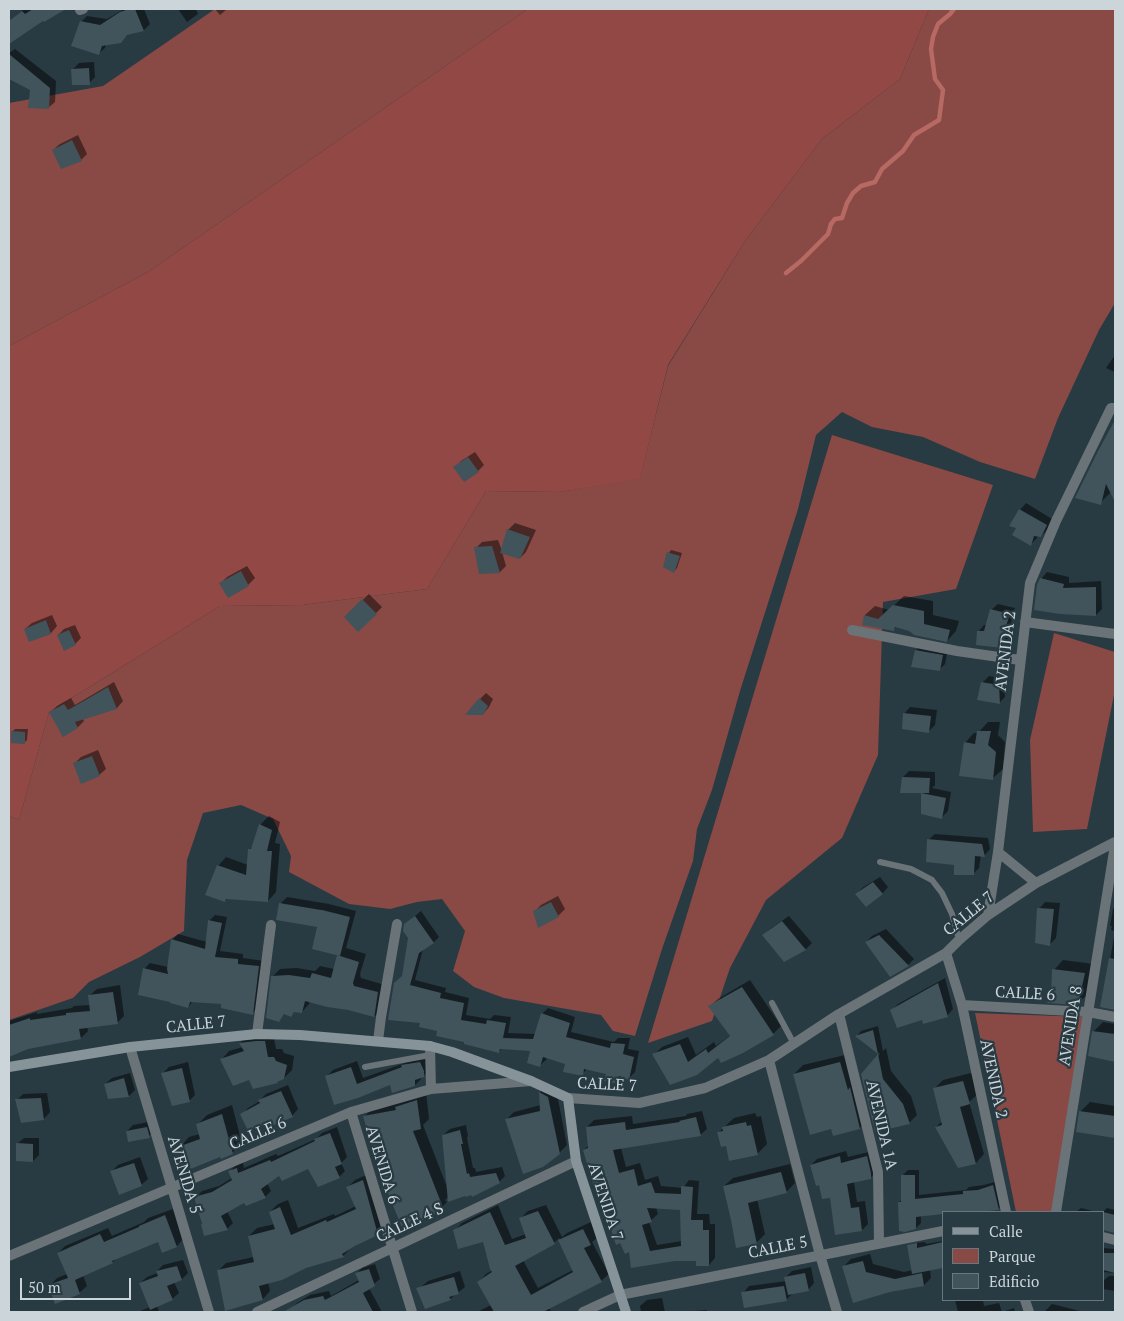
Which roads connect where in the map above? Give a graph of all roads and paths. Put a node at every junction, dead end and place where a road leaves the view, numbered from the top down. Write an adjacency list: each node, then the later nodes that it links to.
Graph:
1 (1113, 408): 2 (street, AVENIDA 2)
2 (1025, 622): 4 (street); 5 (street, AVENIDA 2)
3 (852, 630): 5 (street)
4 (1115, 634)
5 (1020, 660): 7 (street, AVENIDA 2)
6 (1115, 843): 9 (street, CALLE 7); 17 (street, AVENIDA 8)
7 (998, 852): 9 (street); 10 (street, AVENIDA 2)
8 (880, 862): 13 (lane)
9 (1036, 883): 10 (street, CALLE 7)
10 (988, 915): 13 (street, CALLE 7)
11 (397, 924): 21 (street)
12 (271, 925): 20 (street)
13 (959, 940): 14 (street, CALLE 7)
14 (946, 953): 16 (street, AVENIDA 2); 18 (street, CALLE 7)
15 (772, 1003): 22 (lane)
16 (962, 1005): 17 (street, CALLE 6); 34 (street, AVENIDA 2)
17 (1088, 1012): 19 (street, CALLE 6); 35 (street, AVENIDA 8)
18 (839, 1014): 22 (street, CALLE 7); 37 (street, AVENIDA 1A)
19 (1115, 1017)
20 (257, 1034): 21 (main road, CALLE 7); 23 (main road, CALLE 7)
21 (378, 1041): 24 (main road, CALLE 7)
22 (794, 1044): 25 (street, CALLE 7)
23 (130, 1046): 27 (main road, CALLE 7); 33 (street, AVENIDA 5)
24 (430, 1051): 26 (lane); 28 (main road, CALLE 7); 29 (street)
25 (769, 1060): 30 (street, CALLE 7); 39 (street)
26 (365, 1067)
27 (9, 1068)
28 (531, 1081): 29 (street, CALLE 6); 30 (main road, CALLE 7)
29 (431, 1089): 31 (street, CALLE 6)
30 (568, 1098): 32 (main road, AVENIDA 7)
31 (350, 1112): 33 (street, CALLE 6); 38 (street, AVENIDA 6)
32 (576, 1161): 38 (street, CALLE 4 S); 41 (main road, AVENIDA 7)
33 (172, 1187): 40 (street, CALLE 6); 42 (street, AVENIDA 5)
34 (1006, 1211)
35 (1056, 1211)
36 (942, 1231): 37 (street, CALLE 5)
37 (878, 1243): 39 (street, CALLE 5)
38 (392, 1248): 43 (street, CALLE 4 S); 44 (street, AVENIDA 6)
39 (820, 1255): 41 (street, CALLE 5); 47 (street)
40 (9, 1256)
41 (620, 1295): 45 (street, CALLE 5); 46 (main road, AVENIDA 7)
42 (209, 1312)
43 (257, 1312)
44 (412, 1312)
45 (583, 1312)
46 (626, 1312)
47 (836, 1312)

